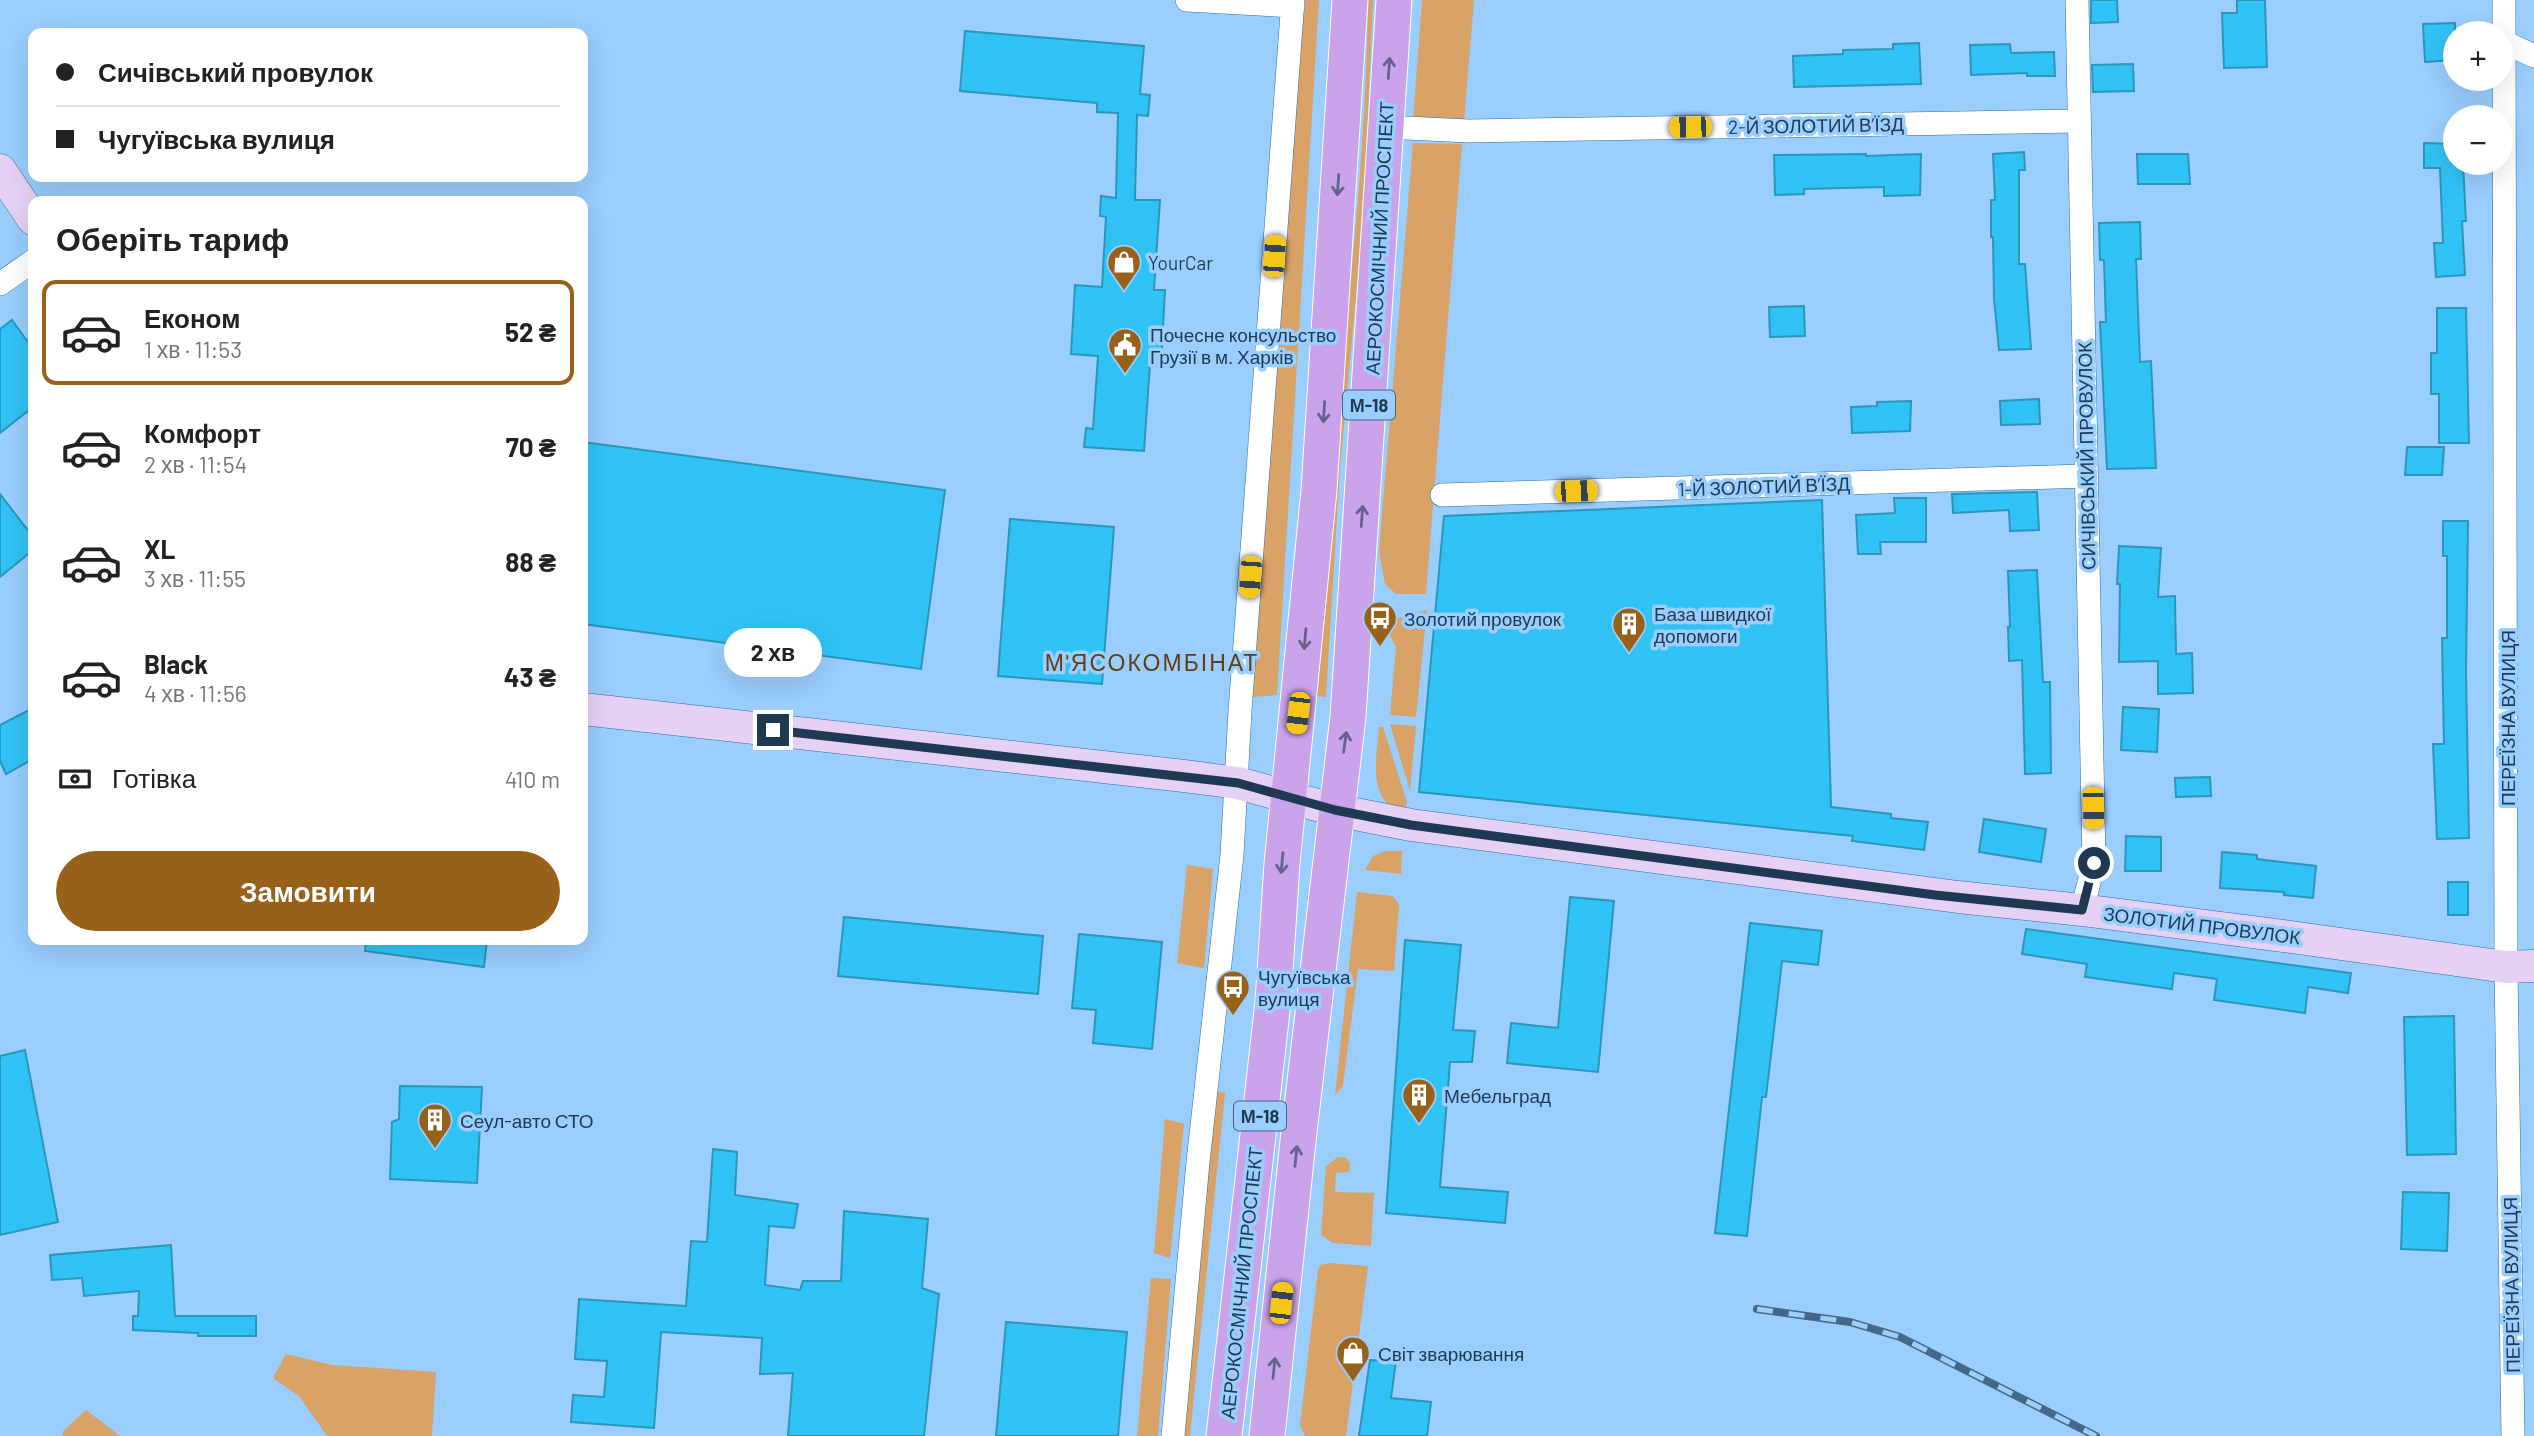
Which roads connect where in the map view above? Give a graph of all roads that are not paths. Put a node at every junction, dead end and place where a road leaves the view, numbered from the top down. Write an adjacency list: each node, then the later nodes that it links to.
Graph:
1 (1187, 0): 6 (street)
2 (1350, 0): 21 (main road, АЕРОКОСМІЧНИЙ ПРОСПЕКТ / М-18, one-way to 21)
3 (1394, 0): 12 (main road, АЕРОКОСМІЧНИЙ ПРОСПЕКТ / М-18, one-way to 3)
4 (2077, 0): 11 (street, СИЧІВСЬКИЙ ПРОВУЛОК)
5 (2504, 0): 7 (street, ПЕРЕЇЗНА ВУЛИЦЯ)
6 (1293, 3): 20 (street)
7 (2504, 21)
8 (2513, 46): 9 (street)
9 (2534, 56)
10 (2505, 91): 24 (street, ПЕРЕЇЗНА ВУЛИЦЯ)
11 (2079, 121): 12 (street, 2-Й ЗОЛОТИЙ В’ЇЗД); 17 (street, СИЧІВСЬКИЙ ПРОВУЛОК)
12 (1385, 127): 22 (main road, АЕРОКОСМІЧНИЙ ПРОСПЕКТ / М-18, one-way to 12)
13 (0, 170): 14 (main road)
14 (28, 212)
15 (28, 264): 16 (street)
16 (0, 284)
17 (2087, 476): 18 (street, 1-Й ЗОЛОТИЙ В’ЇЗД); 23 (street, СИЧІВСЬКИЙ ПРОВУЛОК)
18 (1442, 495)
19 (588, 710): 20 (main road)
20 (1238, 783): 21 (main road); 26 (street)
21 (1289, 795): 22 (main road, ЗОЛОТИЙ ПРОВУЛОК); 27 (main road, АЕРОКОСМІЧНИЙ ПРОСПЕКТ / М-18, one-way to 27)
22 (1335, 810): 23 (main road, ЗОЛОТИЙ ПРОВУЛОК); 28 (main road, АЕРОКОСМІЧНИЙ ПРОСПЕКТ / М-18, one-way to 22)
23 (2082, 910): 24 (main road, ЗОЛОТИЙ ПРОВУЛОК)
24 (2520, 967): 25 (street); 29 (street, ПЕРЕЇЗНА ВУЛИЦЯ)
25 (2534, 982)
26 (1173, 1436)
27 (1224, 1436)
28 (1267, 1436)
29 (2513, 1436)

